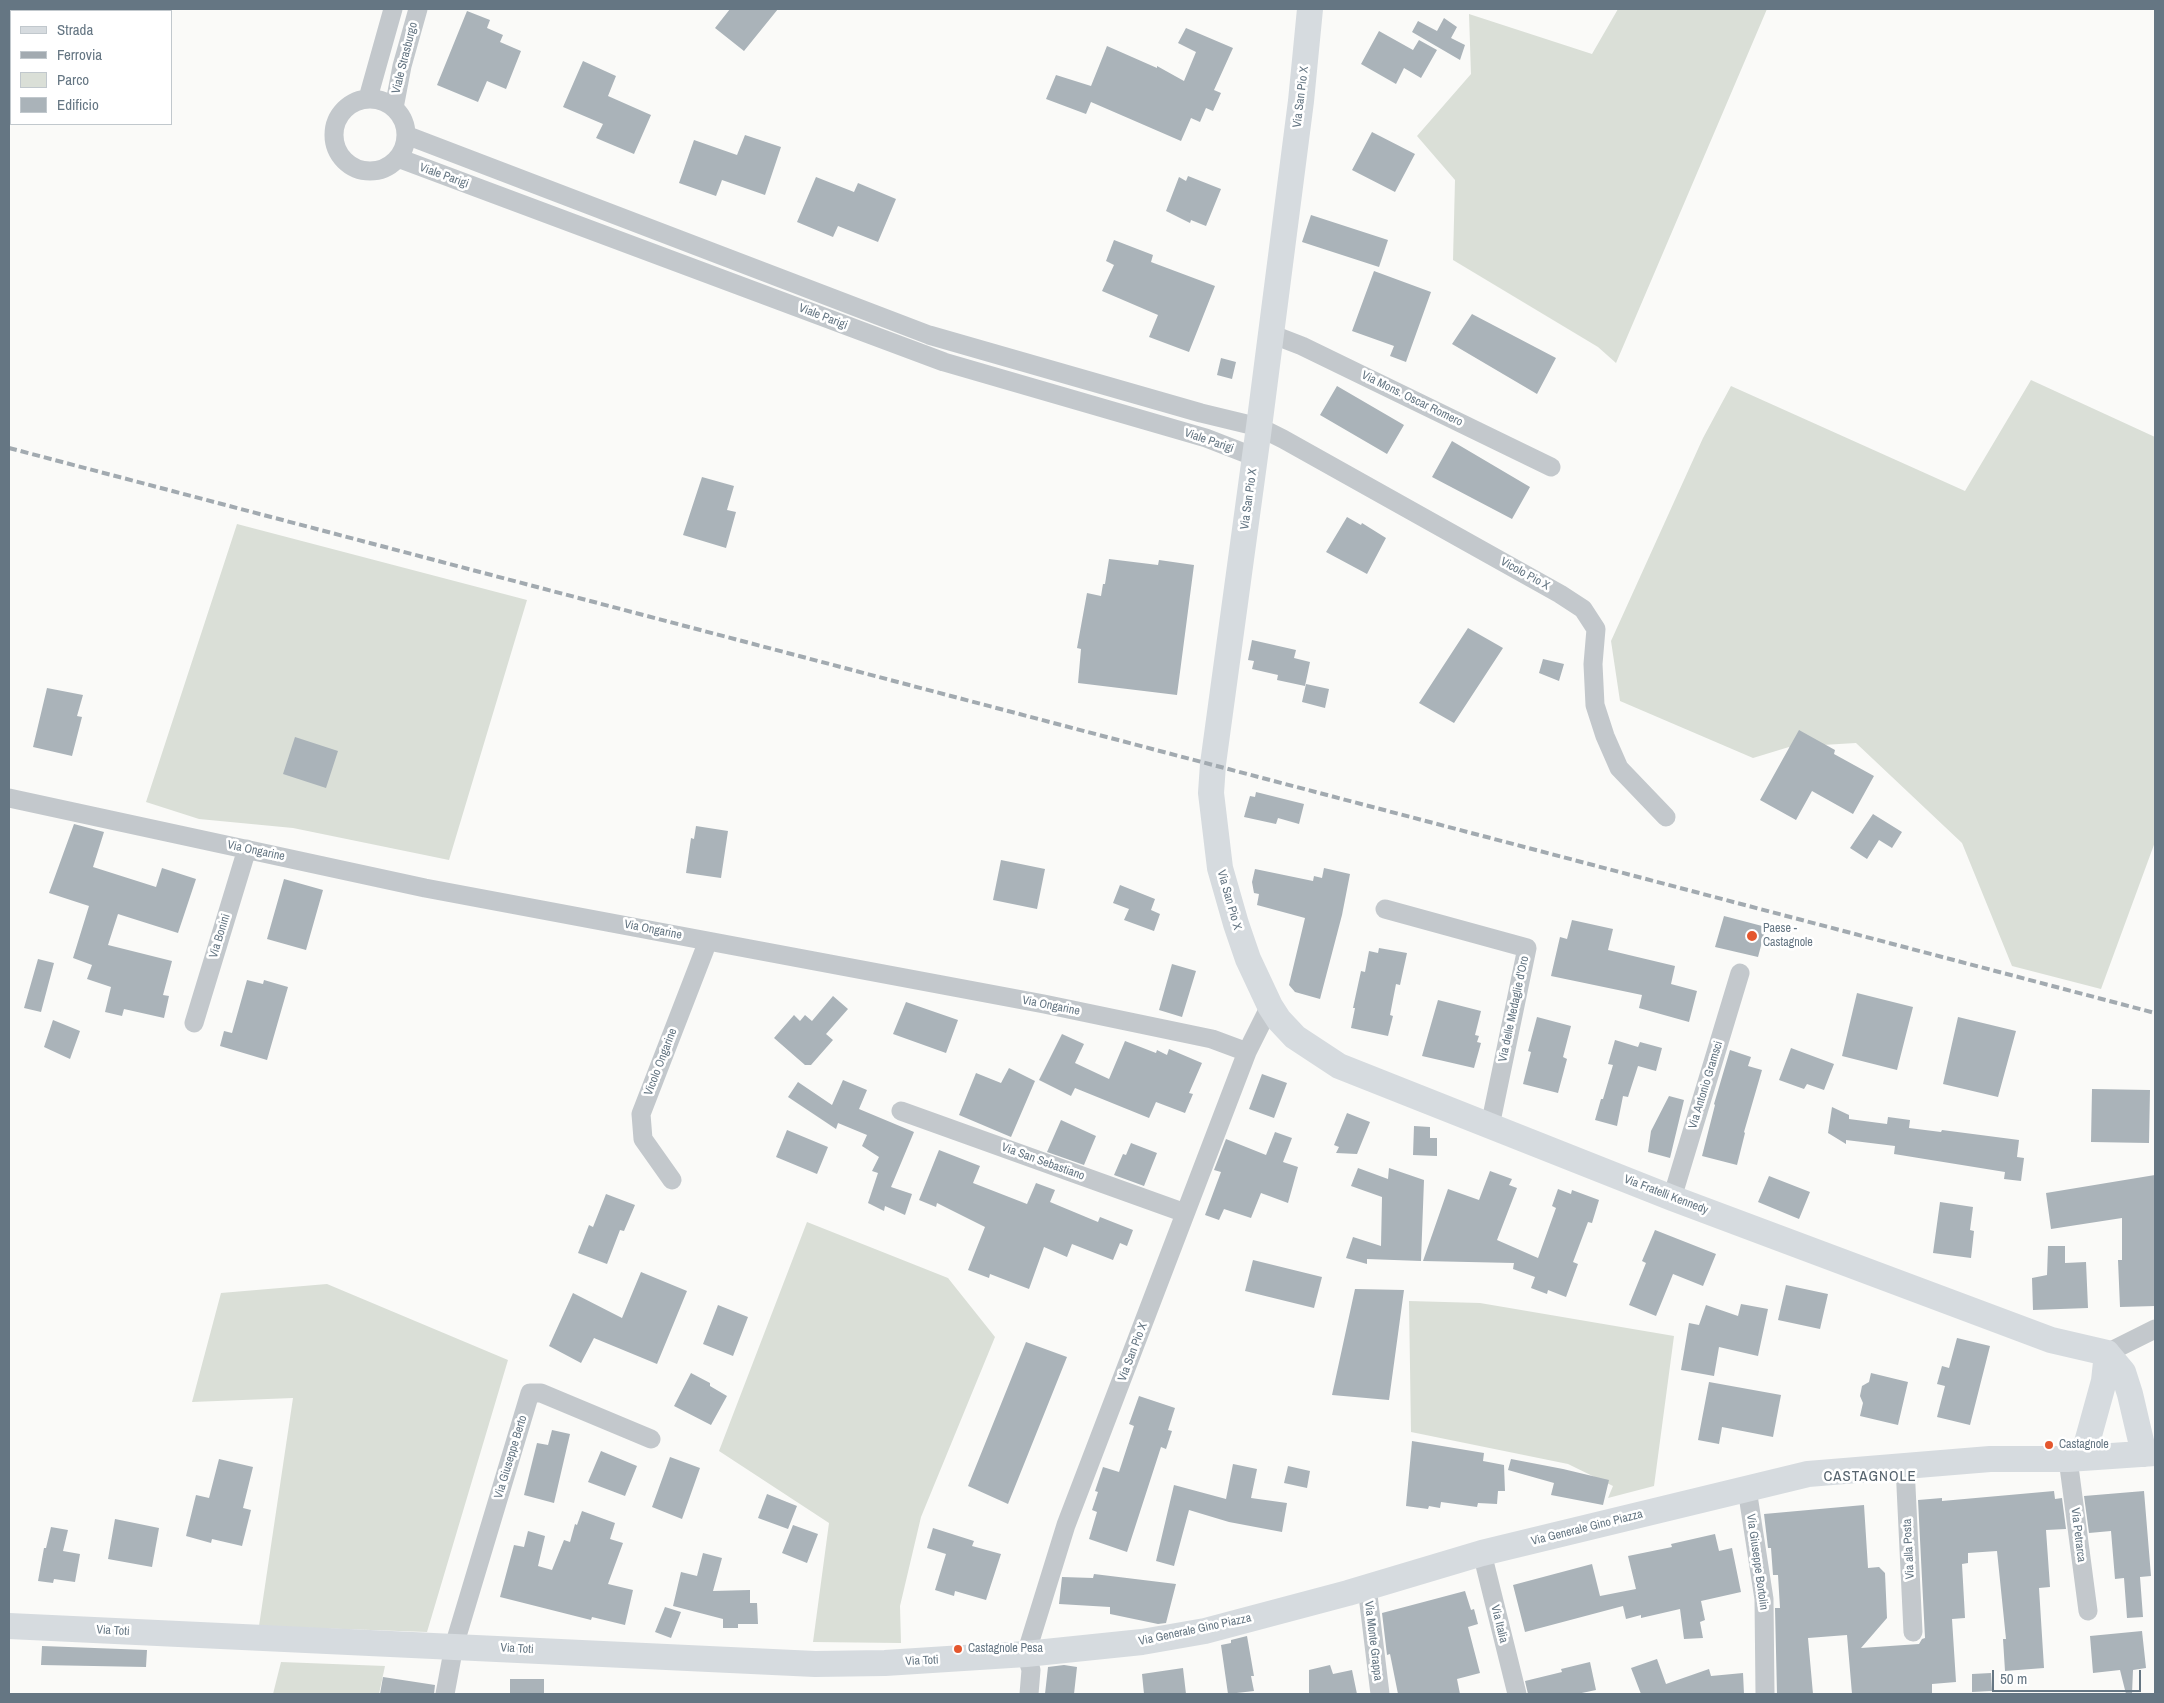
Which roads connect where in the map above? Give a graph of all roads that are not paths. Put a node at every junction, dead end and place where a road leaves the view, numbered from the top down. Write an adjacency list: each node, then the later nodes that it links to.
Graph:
1 (393, 9): 4 (street, Viale Strasburgo)
2 (418, 9): 5 (street, Viale Strasburgo)
3 (1310, 9): 8 (street, Via San Pio X)
4 (368, 98): 5 (street); 7 (street)
5 (394, 108): 6 (street)
6 (406, 136): 7 (street); 9 (street, Viale Parigi)
7 (398, 158): 10 (street, Viale Parigi)
8 (1271, 334): 9 (street, Via San Pio X); 11 (street, Via Mons. Oscar Romero)
9 (1259, 427): 10 (street, Via San Pio X); 13 (street, Vicolo Pio X)
10 (1255, 457): 18 (street, Via San Pio X)
11 (1551, 467)
12 (9, 798): 14 (street, Via Ongarine)
13 (1666, 818)
14 (247, 849): 16 (street, Via Ongarine); 20 (street, Via Bonini)
15 (1385, 909): 23 (street, Via delle Medaglie d'Oro)
16 (708, 941): 21 (street, Via Ongarine); 24 (street, Vicolo Ongarine)
17 (1740, 973): 25 (street, Via Antonio Gramsci)
18 (1258, 984): 19 (street, Via Fratelli Kennedy)
19 (1270, 1006): 21 (street); 23 (street, Via Fratelli Kennedy)
20 (194, 1023)
21 (1247, 1052): 26 (street, Via San Pio X)
22 (901, 1111): 26 (street, Via San Sebastiano)
23 (1490, 1126): 25 (street, Via Fratelli Kennedy)
24 (672, 1180)
25 (1672, 1198): 28 (street, Via Fratelli Kennedy)
26 (1185, 1213): 40 (street, Via San Pio X)
27 (2155, 1329): 28 (street)
28 (2107, 1353): 30 (street); 31 (street)
29 (651, 1439): 39 (street, Via Giuseppe Berto)
30 (2150, 1453): 31 (street, Via Generale Gino Piazza)
31 (2075, 1458): 32 (street, Via Generale Gino Piazza); 36 (street, Via Petrarca)
32 (1905, 1466): 33 (street, Via Generale Gino Piazza); 38 (street, Via alla Posta)
33 (1747, 1489): 34 (street, Via Generale Gino Piazza); 45 (street, Via Giuseppe Bortolin)
34 (1482, 1553): 35 (street, Via Generale Gino Piazza); 44 (street, Via Italia)
35 (1367, 1588): 40 (street, Via Generale Gino Piazza); 43 (street, Via Monte Grappa)
36 (2088, 1611)
37 (9, 1626): 39 (street, Via Toti)
38 (1913, 1632)
39 (454, 1646): 40 (street, Via Toti); 41 (street)
40 (1026, 1654): 42 (street)
41 (445, 1694)
42 (1029, 1694)
43 (1380, 1694)
44 (1517, 1694)
45 (1766, 1694)

